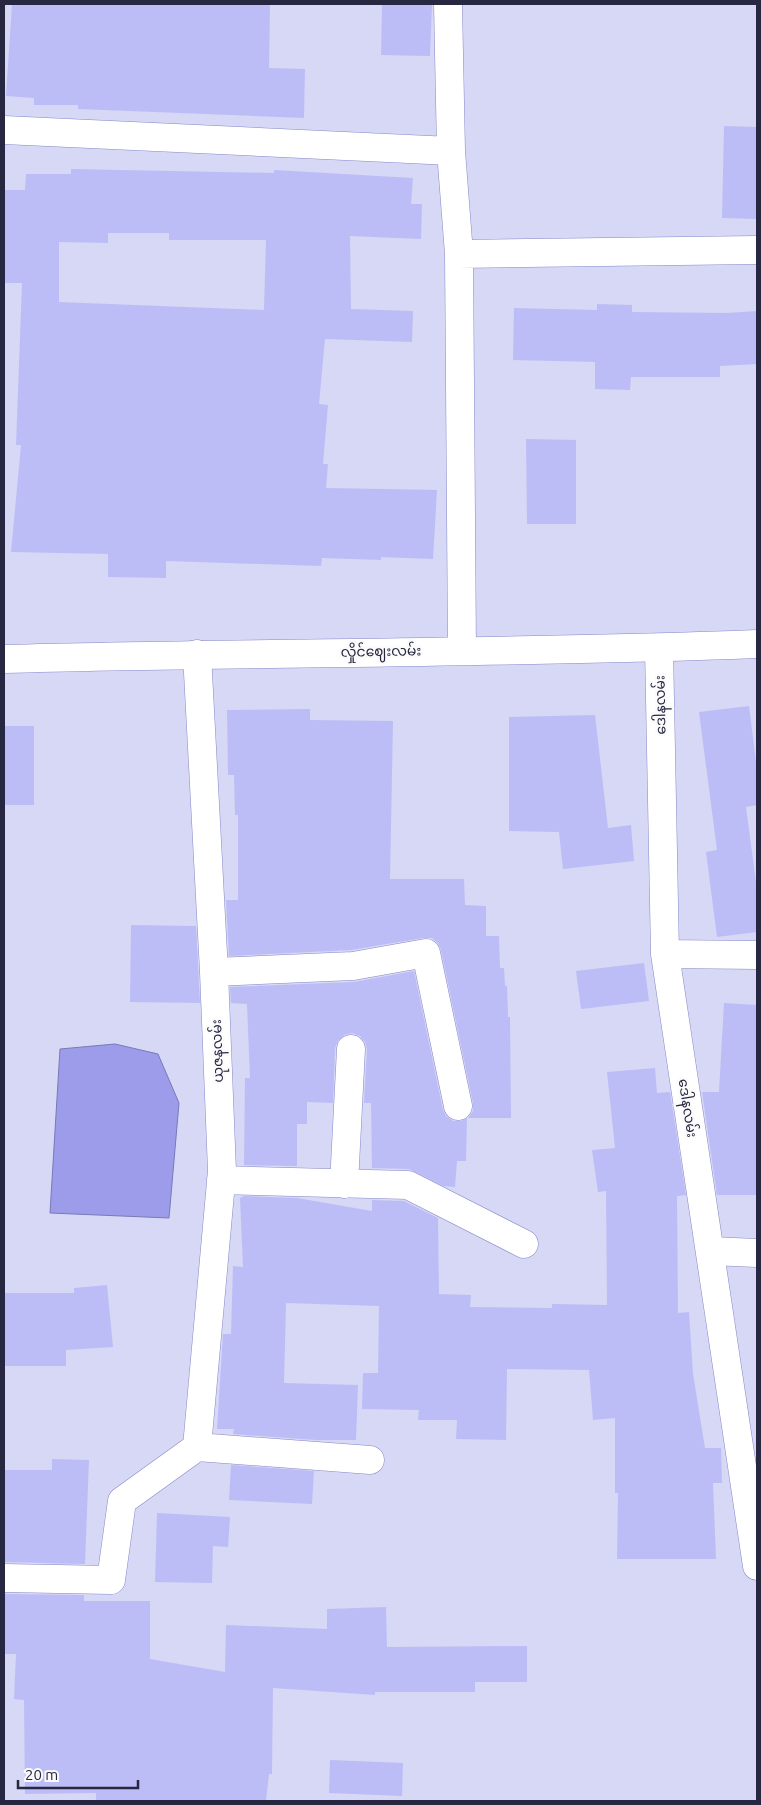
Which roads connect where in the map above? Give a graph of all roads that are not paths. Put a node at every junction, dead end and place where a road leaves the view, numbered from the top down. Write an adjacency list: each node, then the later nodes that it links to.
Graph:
1 (448, 4): 3 (street)
2 (4, 130): 3 (street)
3 (451, 151): 5 (street)
4 (757, 250): 5 (street)
5 (459, 254): 8 (street)
6 (757, 644): 7 (street, လှိုင်ဈေးလမ်း)
7 (659, 648): 8 (street, လှိုင်ဈေးလမ်း); 11 (street, ဒေါနလမ်း)
8 (462, 650): 9 (street, လှိုင်ဈေးလမ်း)
9 (197, 654): 10 (street, လှိုင်ဈေးလမ်း); 13 (street, ယုဇနလမ်း)
10 (4, 660)
11 (665, 954): 12 (street); 19 (street, ဒေါနလမ်း)
12 (757, 955)
13 (214, 972): 15 (street); 16 (street, ယုဇနလမ်း)
14 (351, 1049): 17 (street)
15 (458, 1106)
16 (221, 1180): 17 (street); 21 (street, ယုဇနလမ်း)
17 (344, 1184): 18 (street)
18 (524, 1244)
19 (710, 1251): 20 (street); 23 (street, ဒေါနလမ်း)
20 (757, 1253)
21 (198, 1447): 22 (street); 24 (street)
22 (370, 1460)
23 (757, 1554)
24 (4, 1578)

